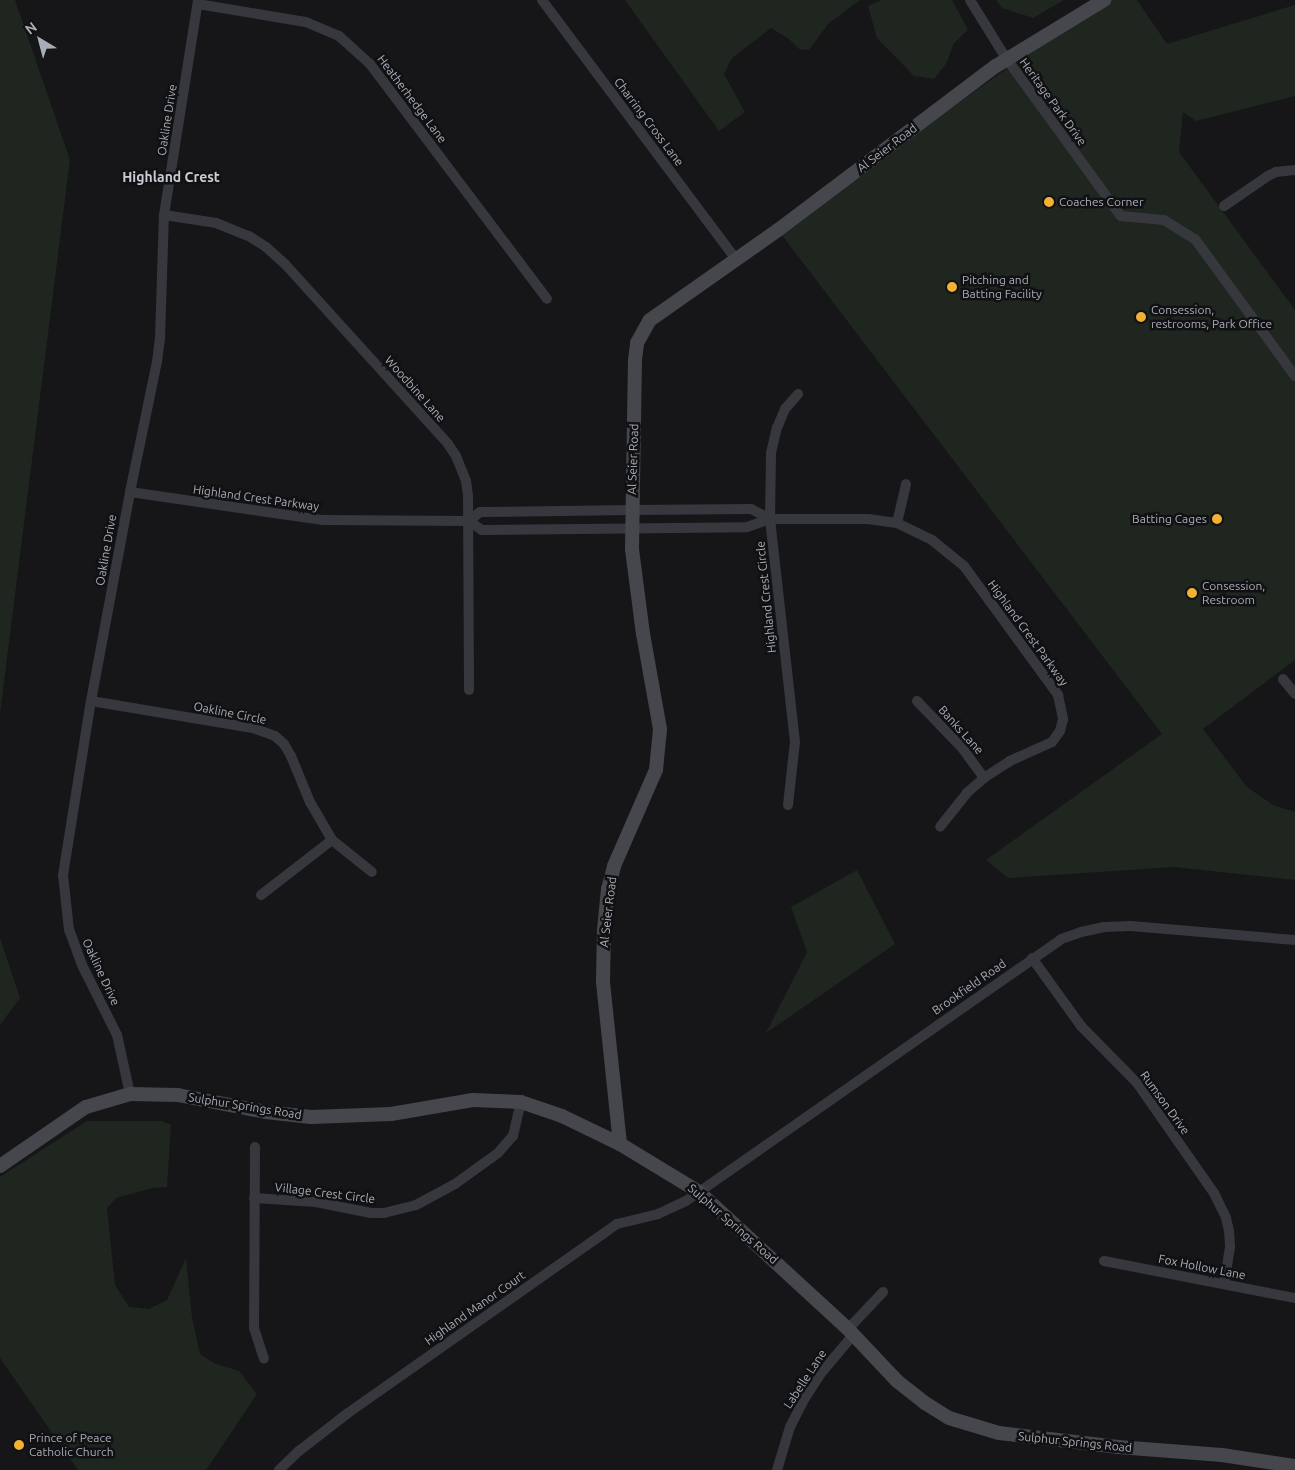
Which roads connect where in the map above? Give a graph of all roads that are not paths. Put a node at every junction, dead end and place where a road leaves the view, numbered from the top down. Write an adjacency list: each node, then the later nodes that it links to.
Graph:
1 (542, 0): 9 (street, Charring Cross Lane)
2 (970, 0): 5 (street, Heritage Park Drive)
3 (1104, 0): 5 (street, Al Seier Road)
4 (198, 2): 8 (street, Oakline Drive); 10 (street, Heatherhedge Lane)
5 (1006, 58): 9 (street, Al Seier Road); 11 (street, Heritage Park Drive)
6 (1295, 170): 7 (street)
7 (1224, 206)
8 (164, 215): 14 (street, Oakline Drive); 19 (street, Woodbine Lane)
9 (736, 259): 16 (street, Al Seier Road)
10 (547, 299)
11 (1295, 376)
12 (798, 394): 18 (street, Highland Crest Circle)
13 (906, 484): 20 (street)
14 (130, 492): 19 (street, Highland Crest Parkway); 27 (street, Oakline Drive)
15 (704, 509): 16 (street, Highland Crest Parkway); 18 (street, Highland Crest Parkway); 21 (street)
16 (632, 510): 17 (street, Highland Crest Parkway); 22 (street, Al Seier Road)
17 (549, 511): 19 (street, Highland Crest Parkway); 23 (street)
18 (770, 519): 20 (street, Highland Crest Parkway); 21 (street, Highland Crest Parkway); 30 (street, Highland Crest Circle)
19 (469, 521): 23 (street, Highland Crest Parkway); 25 (street, Woodbine Lane)
20 (897, 523): 29 (street, Highland Crest Parkway)
21 (704, 527): 22 (street, Highland Crest Parkway)
22 (631, 529): 23 (street, Highland Crest Parkway); 39 (street, Al Seier Road)
23 (549, 530)
24 (1283, 679): 26 (street)
25 (469, 690)
26 (1295, 694)
27 (92, 701): 32 (street, Oakline Circle); 37 (street, Oakline Drive)
28 (917, 701): 29 (street, Banks Lane)
29 (984, 778): 31 (street, Highland Crest Parkway)
30 (788, 805)
31 (940, 827)
32 (332, 840): 33 (street, Oakline Circle); 34 (street)
33 (372, 872)
34 (261, 894)
35 (1295, 940): 36 (street, Brookfield Road)
36 (1032, 958): 42 (street, Brookfield Road); 45 (street, Rumson Drive)
37 (130, 1094): 38 (street, Sulphur Springs Road); 41 (street, Sulphur Springs Road)
38 (520, 1102): 39 (street, Sulphur Springs Road); 43 (street, Village Crest Circle)
39 (620, 1144): 42 (street, Sulphur Springs Road)
40 (255, 1148): 43 (street)
41 (0, 1166)
42 (699, 1192): 48 (street, Sulphur Springs Road); 51 (street, Highland Manor Court)
43 (254, 1198): 49 (street)
44 (1104, 1261): 45 (street, Fox Hollow Lane)
45 (1224, 1284): 47 (street, Fox Hollow Lane)
46 (883, 1292): 48 (street, Labelle Lane)
47 (1295, 1298)
48 (851, 1332): 50 (street, Sulphur Springs Road); 52 (street, Labelle Lane)
49 (264, 1358)
50 (1295, 1466)
51 (278, 1470)
52 (777, 1470)

